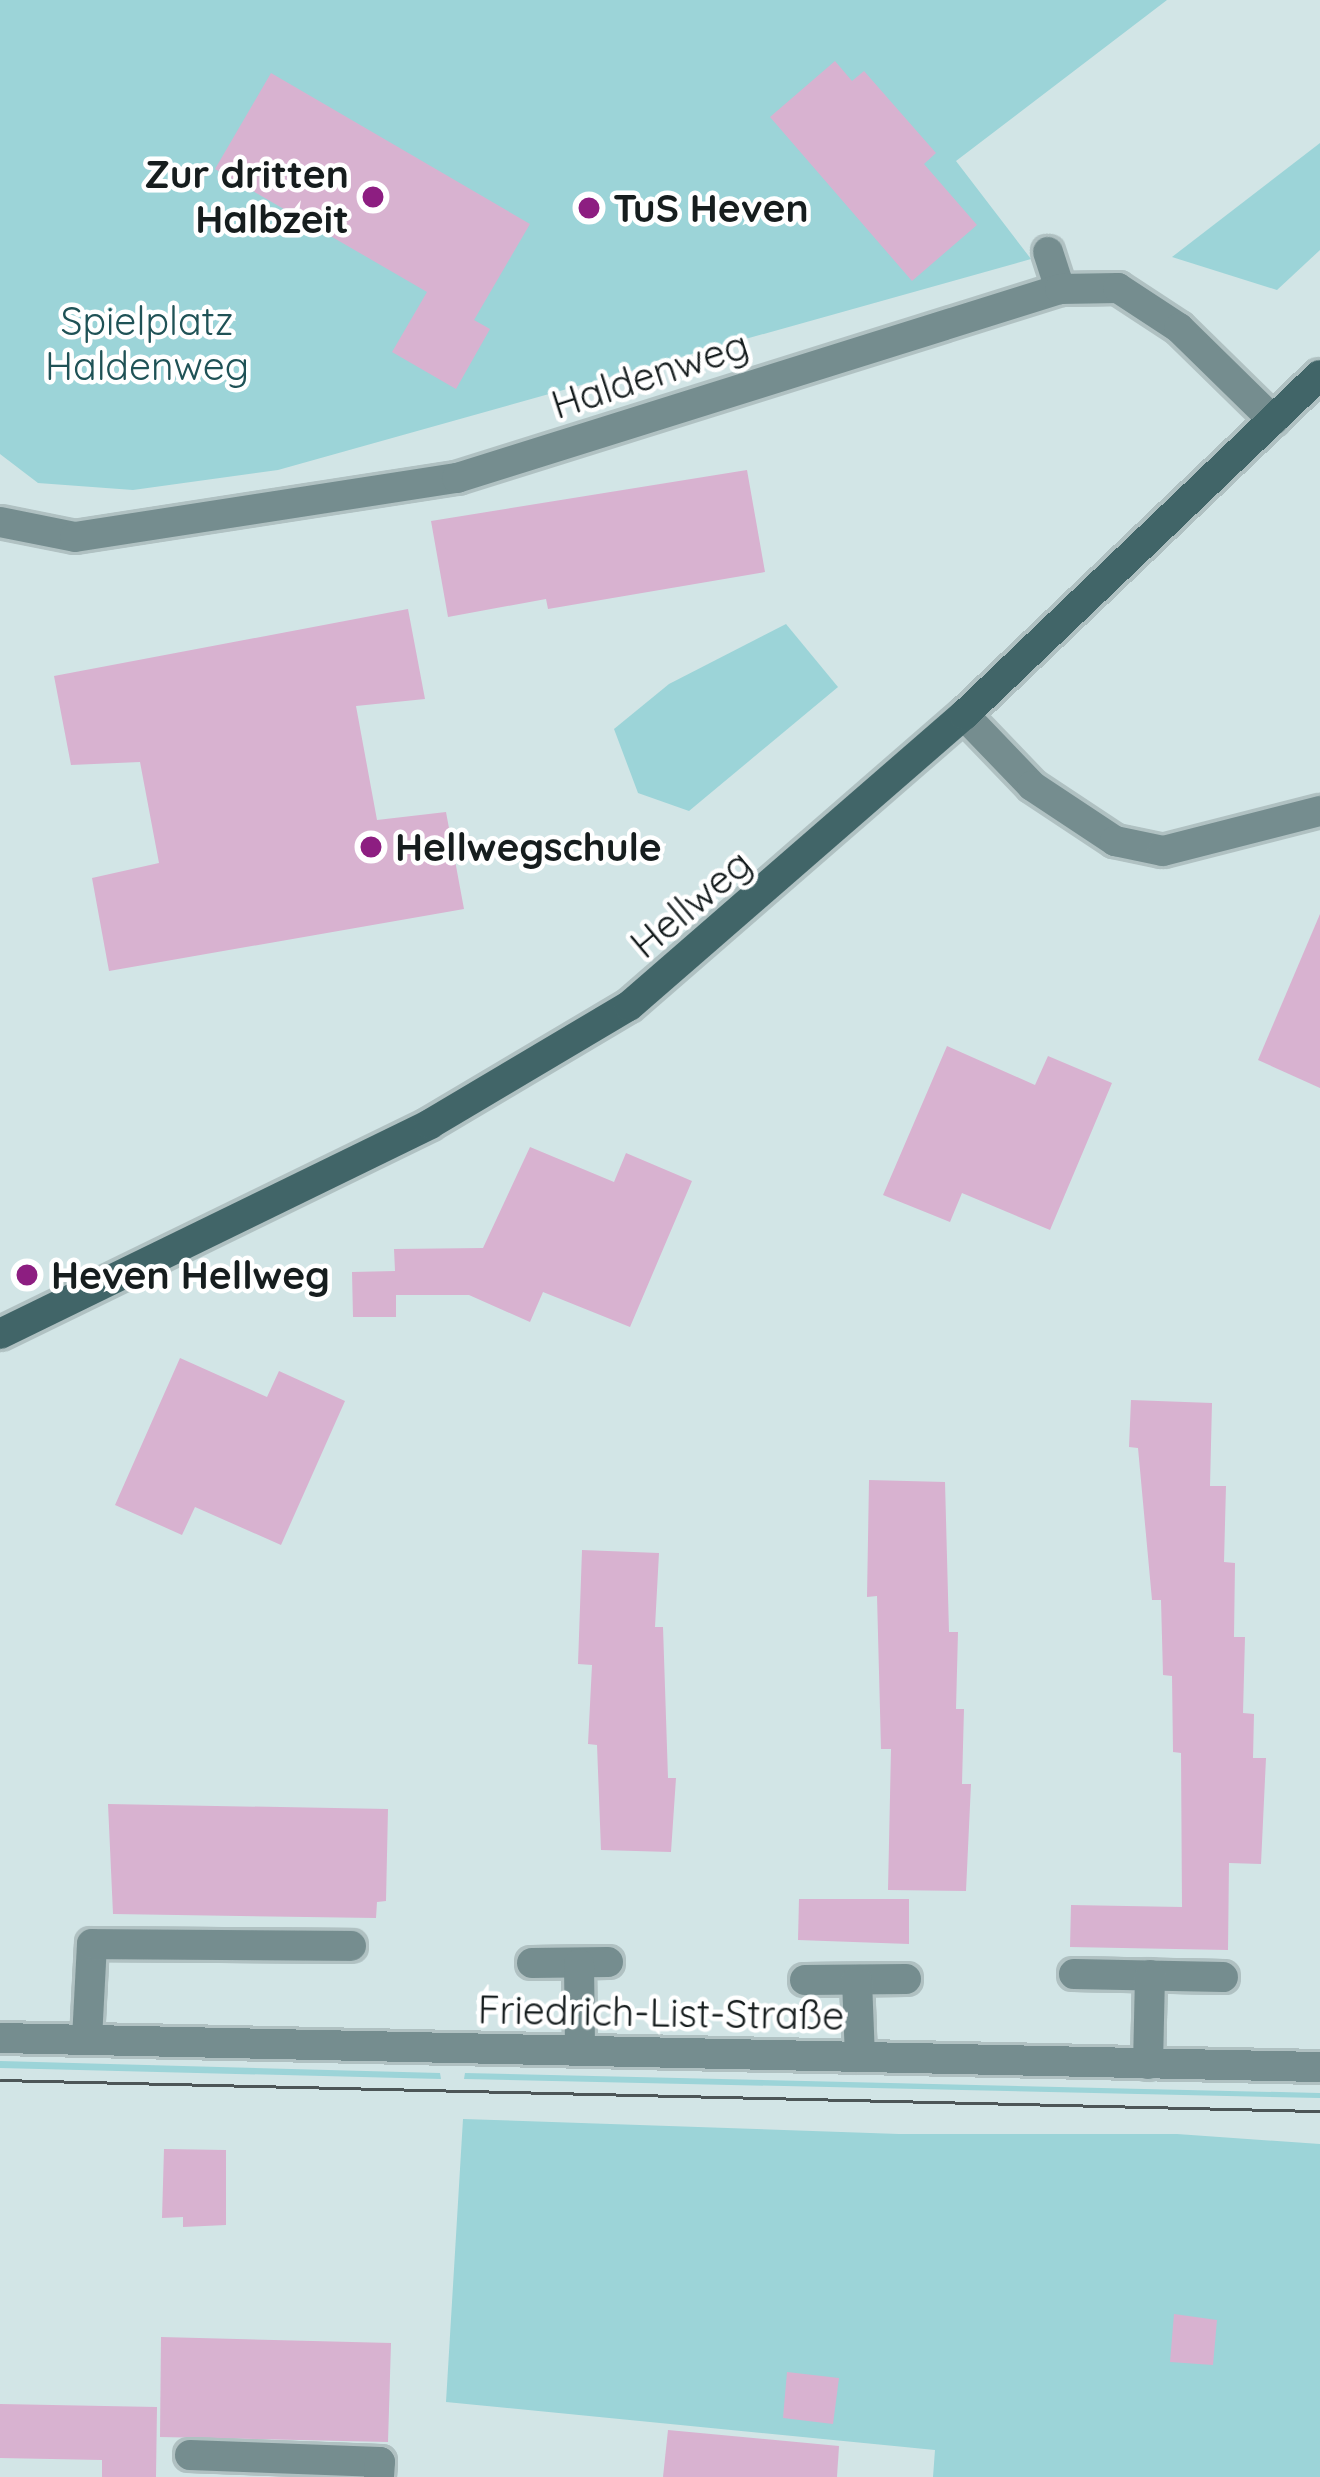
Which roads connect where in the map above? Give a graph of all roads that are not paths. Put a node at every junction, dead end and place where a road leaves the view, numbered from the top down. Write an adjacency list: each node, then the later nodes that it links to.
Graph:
1 (1048, 252): 2 (street)
2 (1060, 289): 4 (street, Haldenweg); 5 (street, Haldenweg)
3 (1320, 375): 4 (street, Hellweg)
4 (1273, 420): 6 (street, Hellweg)
5 (0, 523)
6 (964, 715): 7 (street); 8 (street, Hellweg)
7 (1320, 811)
8 (0, 1334)
9 (351, 1946): 18 (street)
10 (532, 1964): 19 (street)
11 (1074, 1974): 12 (street)
12 (1150, 1975): 13 (street); 21 (street)
13 (1223, 1977)
14 (906, 1979): 16 (street)
15 (805, 1980): 16 (street)
16 (856, 1980): 20 (street)
17 (0, 2038): 18 (street, Friedrich-List-Straße)
18 (88, 2039): 19 (street, Friedrich-List-Straße)
19 (580, 2049): 20 (street, Friedrich-List-Straße)
20 (860, 2057): 21 (street, Friedrich-List-Straße)
21 (1148, 2064): 22 (street, Friedrich-List-Straße)
22 (1320, 2068)
23 (190, 2455): 24 (street)
24 (380, 2477)

